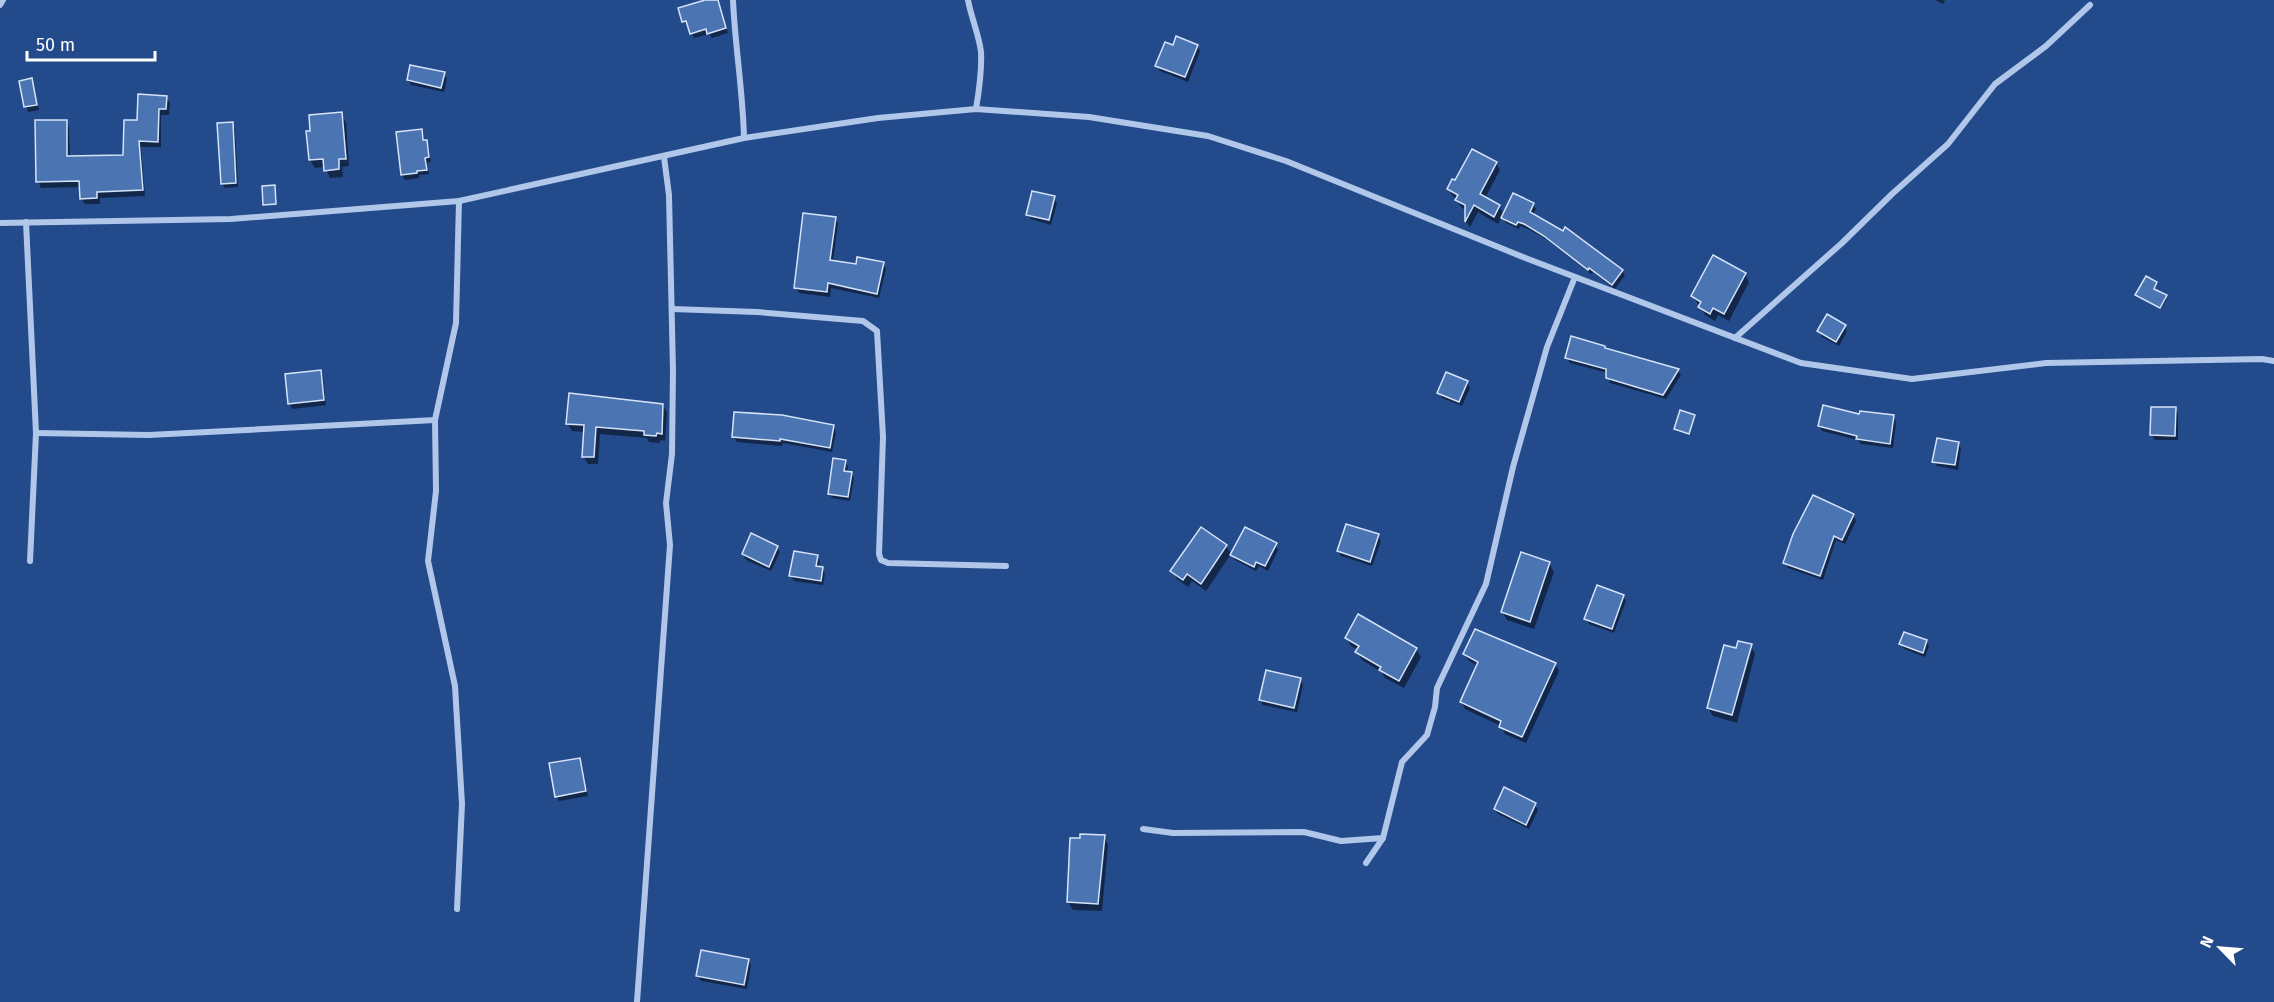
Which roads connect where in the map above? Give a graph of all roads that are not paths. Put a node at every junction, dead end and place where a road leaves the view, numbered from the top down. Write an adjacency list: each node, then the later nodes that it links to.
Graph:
1 (3, 0): 4 (street)
2 (733, 0): 7 (street)
3 (968, 0): 6 (street)
4 (0, 5)
5 (2090, 5): 14 (street)
6 (976, 109): 7 (street); 12 (street)
7 (744, 138): 8 (street)
8 (664, 157): 9 (street); 13 (street)
9 (459, 201): 10 (street); 16 (street)
10 (26, 222): 11 (street); 17 (street)
11 (0, 224)
12 (1575, 277): 14 (street); 21 (street)
13 (672, 309): 19 (street); 24 (street)
14 (1735, 338): 15 (street)
15 (2274, 361)
16 (435, 420): 17 (street); 23 (street)
17 (36, 433): 18 (street)
18 (30, 561)
19 (1006, 566)
20 (1143, 829): 21 (street)
21 (1383, 838): 22 (street)
22 (1366, 863)
23 (457, 909)
24 (637, 1002)

